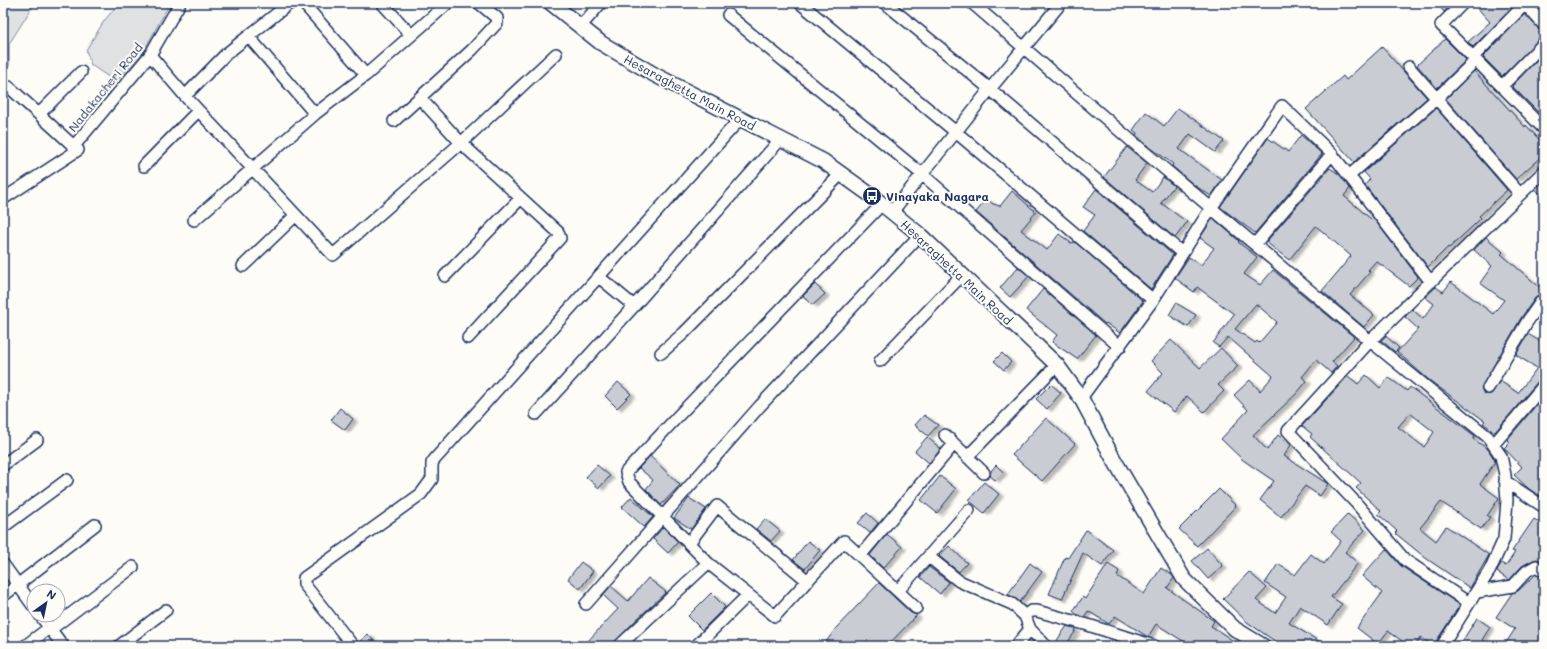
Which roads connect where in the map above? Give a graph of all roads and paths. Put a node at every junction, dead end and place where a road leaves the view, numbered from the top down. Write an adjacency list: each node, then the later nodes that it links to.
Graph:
1 (180, 3): 23 (street, Nadakacheri Road)
2 (290, 3): 19 (street)
3 (304, 3): 27 (street)
4 (382, 3): 18 (street)
5 (448, 3): 18 (street)
6 (479, 3): 32 (street)
7 (551, 3): 17 (main road, Hesaraghetta Main Road)
8 (601, 3): 17 (street)
9 (800, 3): 40 (street)
10 (885, 3): 30 (street)
11 (972, 3): 21 (street)
12 (1463, 3): 24 (street)
13 (1525, 3): 16 (street); 24 (street)
14 (1058, 4): 21 (street)
15 (728, 15): 49 (street)
16 (1544, 25)
17 (580, 27): 37 (main road, Hesaraghetta Main Road)
18 (411, 35): 27 (street)
19 (249, 37): 31 (street); 36 (street)
20 (1544, 43): 29 (street)
21 (1024, 47): 30 (street); 55 (street)
22 (556, 54): 42 (street)
23 (150, 55): 31 (street); 43 (street, Nadakacheri Road)
24 (1475, 59): 29 (street); 33 (street)
25 (1409, 67): 33 (street)
26 (81, 72): 35 (street)
27 (366, 75): 36 (street)
28 (3, 86): 35 (street, Nadakacheri Road)
29 (1502, 86): 39 (street)
30 (990, 89): 40 (street); 60 (street)
31 (184, 96): 34 (street)
32 (420, 98): 38 (street); 42 (street)
33 (1437, 98): 50 (street); 51 (street)
34 (198, 111): 45 (street); 46 (street)
35 (39, 114): 43 (street, Nadakacheri Road)
36 (315, 114): 46 (street)
37 (740, 119): 41 (main road, Hesaraghetta Main Road); 64 (street)
38 (394, 121)
39 (1544, 129)
40 (957, 133): 49 (street); 66 (street)
41 (780, 140): 48 (main road, Hesaraghetta Main Road); 68 (street)
42 (461, 143): 52 (street); 56 (street)
43 (74, 146): 53 (street, Nadakacheri Road)
44 (1332, 154): 50 (street); 55 (street); 59 (street)
45 (144, 166)
46 (251, 168): 56 (street); 57 (street)
47 (1544, 170): 51 (street)
48 (842, 173): 54 (main road, Hesaraghetta Main Road); 72 (street)
49 (923, 175): 54 (street); 71 (street)
50 (1349, 176): 65 (street)
51 (1520, 194): 65 (street)
52 (521, 198): 63 (street); 69 (street)
53 (3, 200)
54 (887, 208): 58 (main road, Hesaraghetta Main Road); 90 (street)
55 (1211, 208): 59 (street); 60 (street)
56 (296, 215): 61 (street)
57 (194, 220)
58 (920, 235): 62 (main road, Hesaraghetta Main Road); 90 (street)
59 (1255, 244): 70 (street)
60 (1182, 253): 66 (street)
61 (244, 266)
62 (962, 275): 73 (street); 74 (main road, Hesaraghetta Main Road)
63 (445, 276)
64 (599, 277): 68 (street); 119 (street)
65 (1431, 282): 70 (street)
66 (1153, 300): 71 (street)
67 (1544, 301): 76 (street)
68 (634, 306): 78 (street)
69 (468, 338)
70 (1370, 341): 82 (street); 107 (street)
71 (1120, 346): 77 (street)
72 (661, 353)
73 (880, 361)
74 (1057, 365): 77 (main road, Hesaraghetta Main Road); 83 (street)
75 (1544, 385): 82 (street)
76 (1488, 388)
77 (1081, 398): 115 (main road, Hesaraghetta Main Road)
78 (536, 414)
79 (944, 435): 81 (street)
80 (37, 440): 84 (street)
81 (954, 444): 83 (street); 94 (street)
82 (1494, 444): 87 (street)
83 (968, 457): 85 (street)
84 (3, 465)
85 (984, 473)
86 (67, 480): 92 (street)
87 (1505, 481): 88 (street); 103 (street)
88 (1544, 507)
89 (969, 510): 95 (street)
90 (664, 517): 93 (street); 108 (street)
91 (95, 525): 101 (street)
92 (3, 527)
93 (689, 543): 96 (street); 100 (street)
94 (860, 556): 100 (street); 102 (street)
95 (929, 557): 102 (street); 111 (street)
96 (708, 563): 106 (street); 120 (street)
97 (3, 564): 101 (street)
98 (133, 567): 113 (street)
99 (1544, 571): 103 (street)
100 (808, 581): 106 (street)
101 (18, 585): 104 (street); 105 (street)
102 (898, 591): 109 (street)
103 (1477, 592): 107 (street)
104 (3, 596)
105 (26, 596)
106 (748, 596): 121 (street)
107 (1469, 603): 125 (street)
108 (586, 604)
109 (916, 608)
110 (166, 610): 118 (street)
111 (1024, 616): 114 (street); 124 (street)
112 (46, 623): 113 (street)
113 (49, 628): 116 (street); 117 (street)
114 (1030, 629): 122 (street); 123 (street)
115 (1258, 645)
116 (25, 646)
117 (63, 646)
118 (119, 646)
119 (352, 646)
120 (619, 646)
121 (696, 646)
122 (1016, 646)
123 (1046, 646)
124 (1154, 646)
125 (1442, 646)

